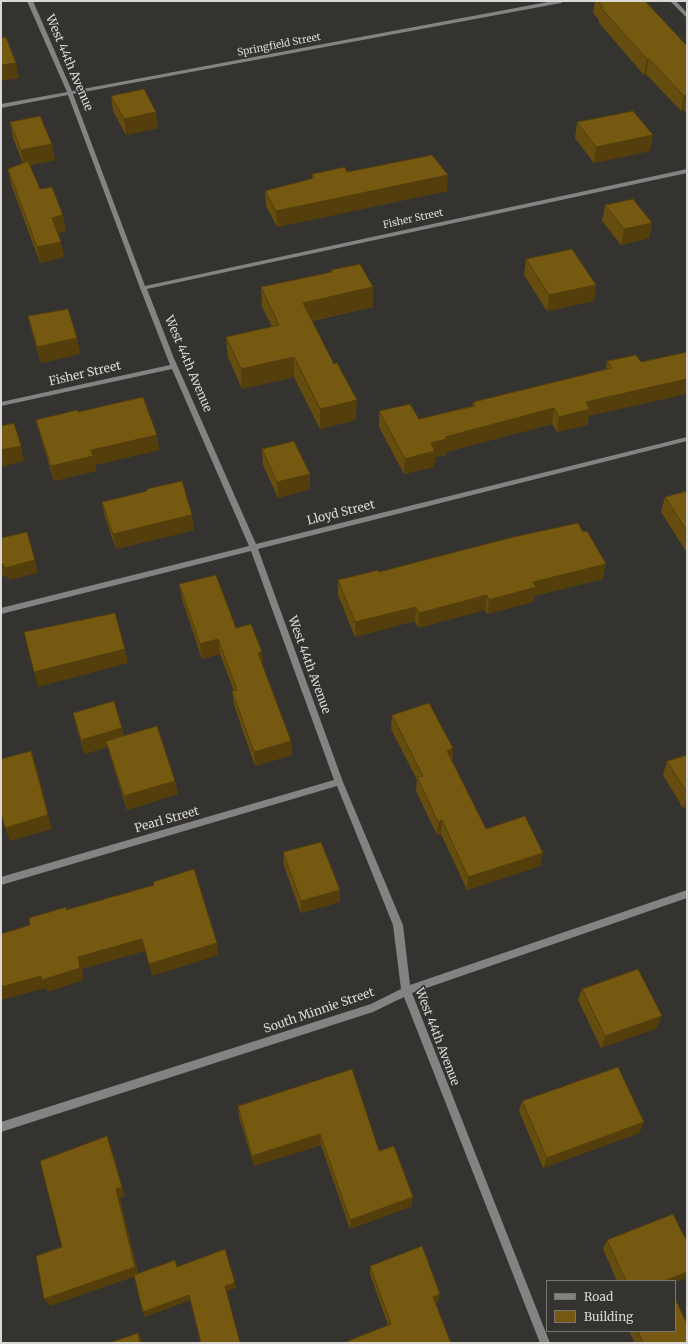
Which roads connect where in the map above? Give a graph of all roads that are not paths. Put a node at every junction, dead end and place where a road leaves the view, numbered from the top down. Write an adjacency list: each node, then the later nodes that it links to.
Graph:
1 (30, 1): 5 (street, West 44th Avenue)
2 (560, 1): 5 (street, Springfield Street)
3 (673, 1): 4 (street)
4 (687, 16)
5 (70, 93): 6 (street, Springfield Street); 8 (street, West 44th Avenue)
6 (1, 106)
7 (687, 171): 8 (street, Fisher Street)
8 (142, 288): 9 (street, West 44th Avenue)
9 (175, 366): 10 (street, Fisher Street); 12 (street, West 44th Avenue)
10 (1, 404)
11 (687, 439): 12 (street, Lloyd Street)
12 (253, 546): 13 (street, Lloyd Street); 14 (street, West 44th Avenue)
13 (1, 611)
14 (339, 782): 15 (street, Pearl Street); 17 (street, West 44th Avenue)
15 (1, 881)
16 (687, 894): 17 (street, South Minnie Street)
17 (406, 991): 18 (street, South Minnie Street); 19 (street, West 44th Avenue)
18 (1, 1127)
19 (545, 1343)

